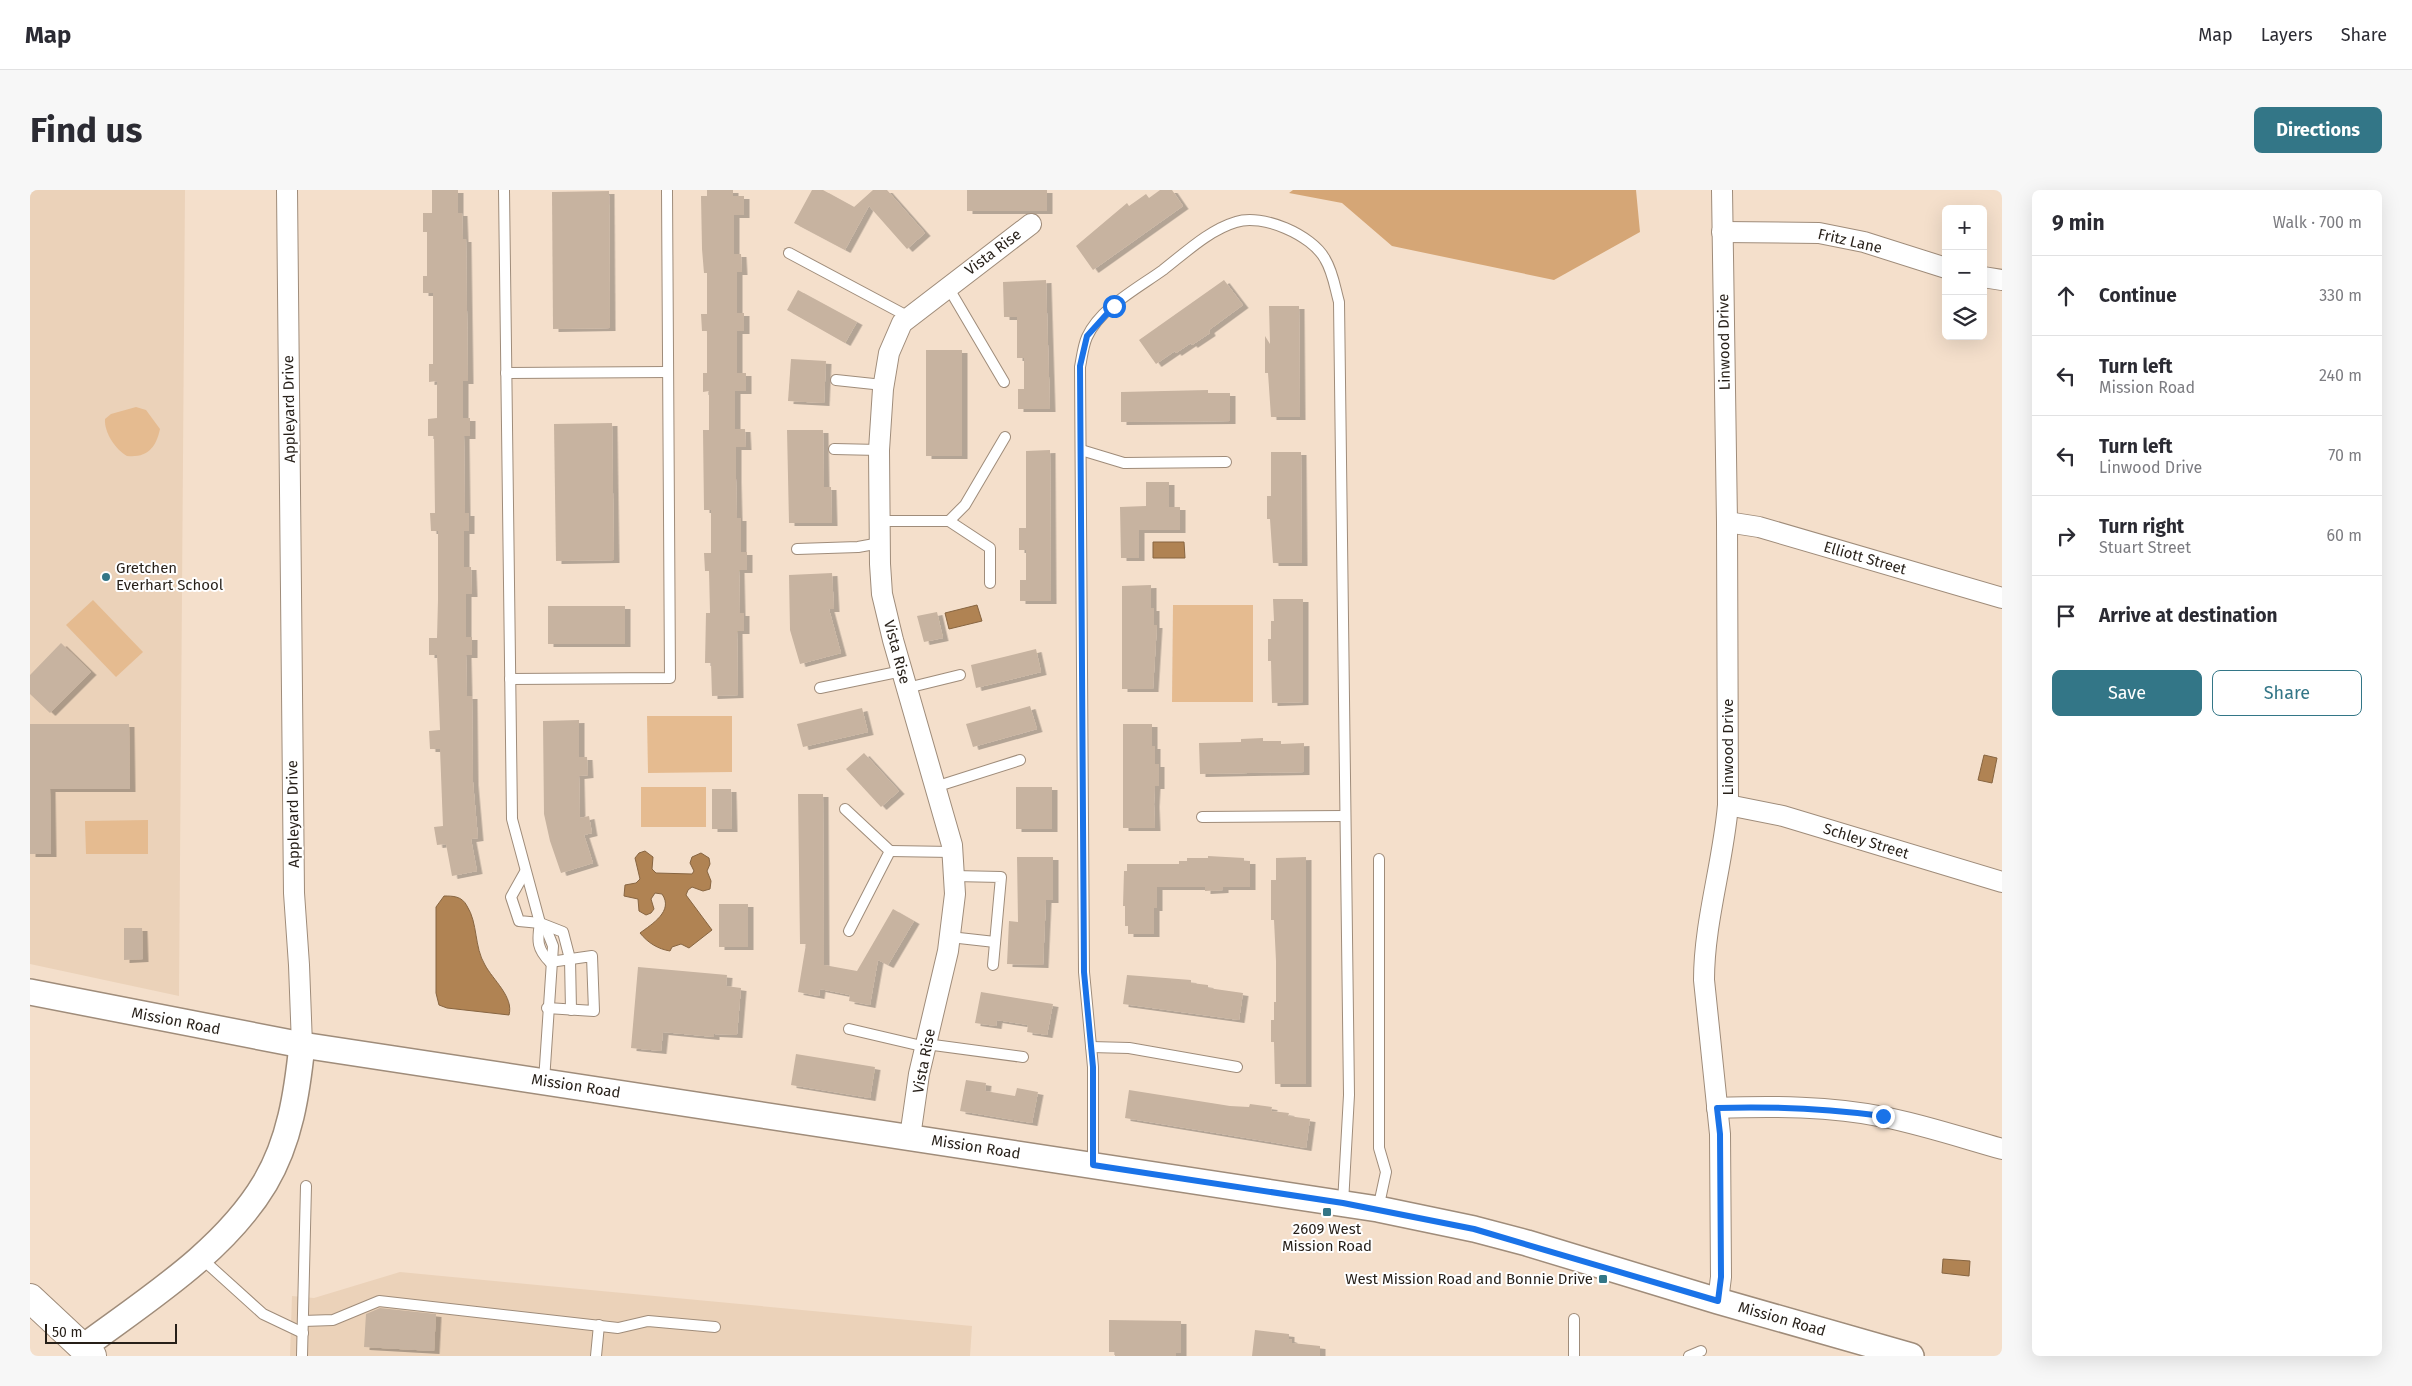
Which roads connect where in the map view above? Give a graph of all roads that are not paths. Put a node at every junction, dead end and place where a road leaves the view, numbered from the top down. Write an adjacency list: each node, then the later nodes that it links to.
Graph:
1 (286, 190): 57 (street, Appleyard Drive)
2 (504, 190): 14 (lane)
3 (666, 190): 13 (lane)
4 (1722, 190): 6 (street, Linwood Drive)
5 (1031, 224): 11 (street, Vista Rise)
6 (1722, 232): 8 (street, Fritz Lane); 25 (street, Linwood Drive)
7 (789, 252): 12 (lane)
8 (1942, 267)
9 (1987, 278): 10 (street)
10 (2002, 280)
11 (948, 287): 12 (street, Vista Rise); 16 (lane)
12 (909, 317): 17 (street, Vista Rise)
13 (668, 372): 14 (lane); 31 (lane)
14 (506, 373): 31 (lane)
15 (836, 380): 17 (lane)
16 (1004, 382)
17 (883, 385): 20 (street, Vista Rise)
18 (1005, 437): 24 (lane)
19 (834, 449): 20 (lane)
20 (880, 450): 23 (street, Vista Rise)
21 (1081, 450): 22 (lane); 38 (lane); 59 (lane)
22 (1226, 462)
23 (880, 521): 24 (lane); 26 (street, Vista Rise)
24 (950, 521): 28 (lane)
25 (1727, 522): 29 (street, Elliott Street); 36 (street, Linwood Drive)
26 (880, 543): 27 (lane); 32 (street, Vista Rise)
27 (798, 549)
28 (990, 582)
29 (2002, 598)
30 (960, 675): 32 (lane)
31 (510, 679): 43 (lane)
32 (905, 680): 33 (lane); 35 (street, Vista Rise)
33 (820, 688)
34 (1020, 760): 35 (lane)
35 (935, 787): 41 (street, Vista Rise)
36 (1728, 805): 45 (street, Schley Street); 63 (street, Linwood Drive)
37 (845, 808): 40 (lane)
38 (1345, 816): 39 (lane); 68 (lane)
39 (1202, 817)
40 (890, 852): 41 (lane); 47 (lane)
41 (952, 852): 44 (street, Vista Rise)
42 (1379, 859): 69 (lane)
43 (525, 872): 46 (lane); 46 (lane)
44 (954, 876): 48 (street, Vista Rise); 49 (lane)
45 (2002, 882)
46 (540, 923): 50 (lane); 51 (lane)
47 (849, 931)
48 (950, 937): 49 (lane); 58 (street, Vista Rise)
49 (995, 942): 52 (lane)
50 (570, 959): 51 (lane); 55 (lane); 55 (lane)
51 (550, 962): 54 (lane)
52 (993, 965)
53 (30, 992): 57 (street, Mission Road)
54 (547, 1008): 55 (lane); 62 (lane)
55 (571, 1010)
56 (849, 1029): 58 (lane)
57 (302, 1044): 62 (street, Mission Road); 70 (street, Appleyard Drive)
58 (926, 1046): 60 (lane); 64 (street, Vista Rise)
59 (1091, 1048): 61 (lane); 66 (lane)
60 (1023, 1058)
61 (1237, 1067)
62 (544, 1081): 64 (street, Mission Road)
63 (1717, 1108): 65 (street); 72 (street, Linwood Drive)
64 (910, 1137): 66 (street, Mission Road)
65 (2002, 1149)
66 (1093, 1165): 68 (street, Mission Road)
67 (306, 1186): 74 (lane)
68 (1343, 1203): 69 (street, Mission Road)
69 (1378, 1209): 72 (street, Mission Road)
70 (201, 1258): 77 (lane); 80 (street, Appleyard Drive)
71 (30, 1298): 80 (main road)
72 (1718, 1301): 79 (street, Mission Road)
73 (1574, 1319): 83 (lane)
74 (303, 1321): 75 (lane); 77 (lane)
75 (599, 1326): 76 (lane); 82 (lane)
76 (715, 1327)
77 (303, 1333): 81 (lane)
78 (1701, 1351): 84 (lane)
79 (1885, 1352): 85 (street, Mission Road)
80 (86, 1353)
81 (302, 1356)
82 (596, 1356)
83 (1574, 1356)
84 (1689, 1356)
85 (1911, 1356)

